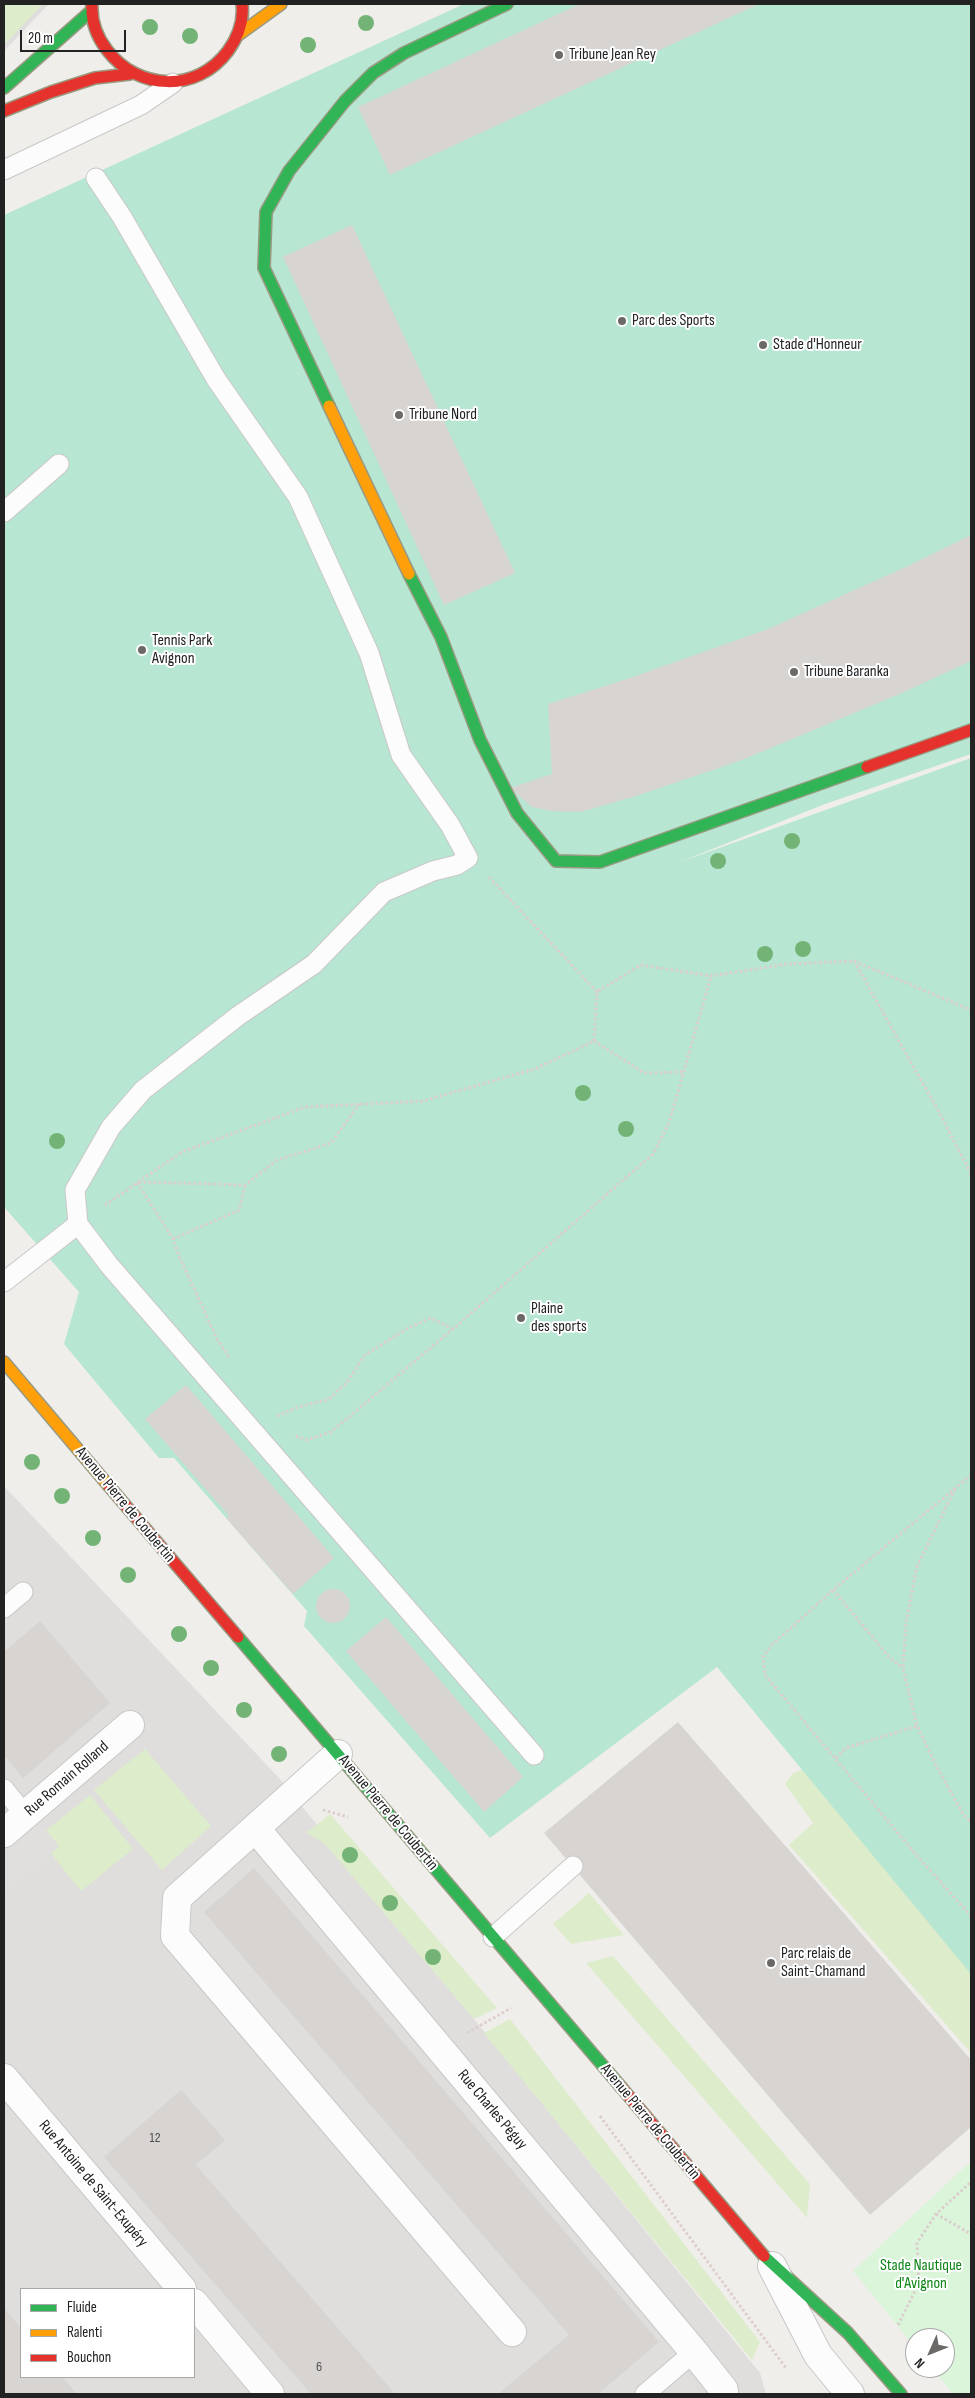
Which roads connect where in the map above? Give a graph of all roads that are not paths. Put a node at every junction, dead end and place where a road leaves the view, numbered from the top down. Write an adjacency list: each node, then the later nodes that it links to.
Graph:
1 (242, 4): 5 (street)
2 (282, 4): 5 (street)
3 (508, 4): 14 (street)
4 (92, 7): 6 (street); 8 (street)
5 (238, 35): 7 (street)
6 (130, 74): 7 (street); 9 (street)
7 (173, 83): 10 (lane)
8 (4, 88)
9 (4, 111)
10 (4, 170)
11 (96, 178): 15 (lane)
12 (59, 464): 13 (lane)
13 (4, 512)
14 (971, 730)
15 (78, 1224): 16 (lane); 22 (lane)
16 (4, 1282)
17 (4, 1362): 21 (street, Avenue Pierre de Coubertin)
18 (23, 1592): 19 (lane)
19 (4, 1608)
20 (130, 1725): 24 (street, Rue Romain Rolland)
21 (338, 1754): 25 (street); 28 (street, Avenue Pierre de Coubertin)
22 (534, 1755)
23 (4, 1789): 24 (lane)
24 (25, 1815): 26 (street, Rue Romain Rolland)
25 (256, 1829): 33 (street); 34 (street, Rue Charles Péguy)
26 (4, 1833)
27 (573, 1866): 28 (lane)
28 (493, 1937): 30 (street, Avenue Pierre de Coubertin)
29 (4, 2078): 31 (street, Rue Antoine de Saint-Exupéry)
30 (771, 2264): 38 (street, Avenue Pierre de Coubertin); 39 (street, Avenue Pierre de Coubertin)
31 (181, 2288)
32 (195, 2304): 35 (street)
33 (512, 2332)
34 (694, 2352): 36 (lane); 37 (street, Rue Charles Péguy)
35 (270, 2394)
36 (645, 2394)
37 (724, 2394)
38 (850, 2394)
39 (901, 2394)

